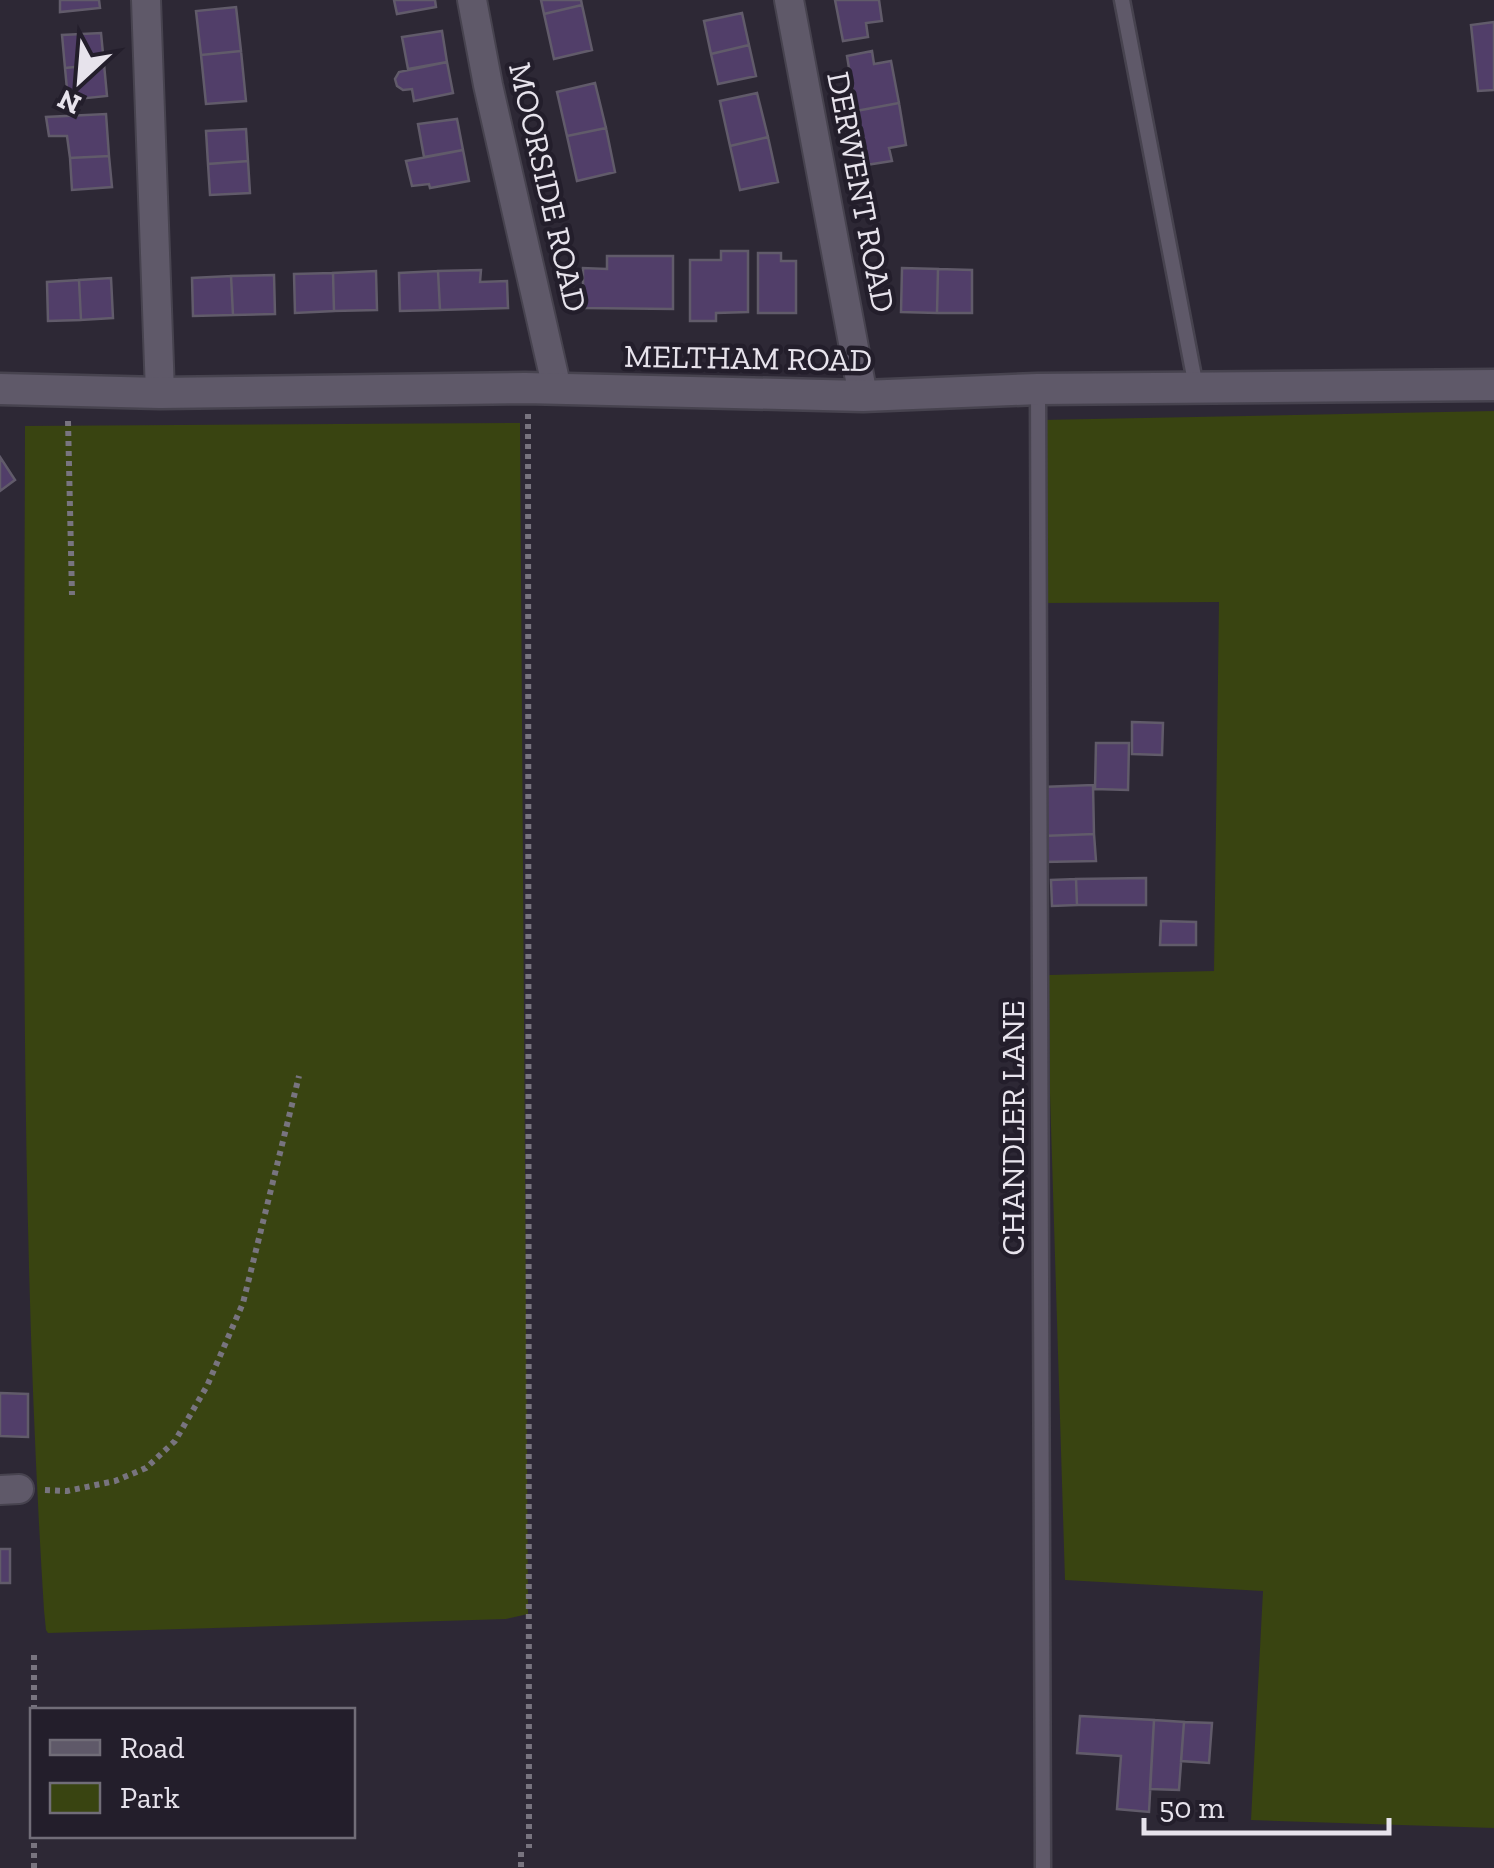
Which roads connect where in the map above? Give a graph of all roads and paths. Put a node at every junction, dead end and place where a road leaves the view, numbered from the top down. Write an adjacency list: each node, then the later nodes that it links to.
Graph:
1 (146, 0): 11 (street)
2 (472, 0): 8 (street, MOORSIDE ROAD)
3 (789, 0): 12 (street, DERWENT ROAD)
4 (1122, 0): 6 (lane)
5 (1494, 385): 6 (street, MELTHAM ROAD)
6 (1196, 387): 9 (street, MELTHAM ROAD)
7 (0, 389): 10 (street, MELTHAM ROAD)
8 (543, 389): 11 (street, MELTHAM ROAD); 12 (street, MELTHAM ROAD); 19 (path)
9 (1038, 389): 12 (street, MELTHAM ROAD); 23 (lane, CHANDLER LANE)
10 (67, 392): 11 (street, MELTHAM ROAD); 13 (path)
11 (160, 392)
12 (864, 396)
13 (72, 595)
14 (299, 1076): 15 (path)
15 (10, 1489)
16 (34, 1653): 17 (path)
17 (34, 1708)
18 (34, 1838): 21 (path)
19 (530, 1848)
20 (521, 1852): 22 (path)
21 (34, 1868)
22 (521, 1868)
23 (1043, 1868)

